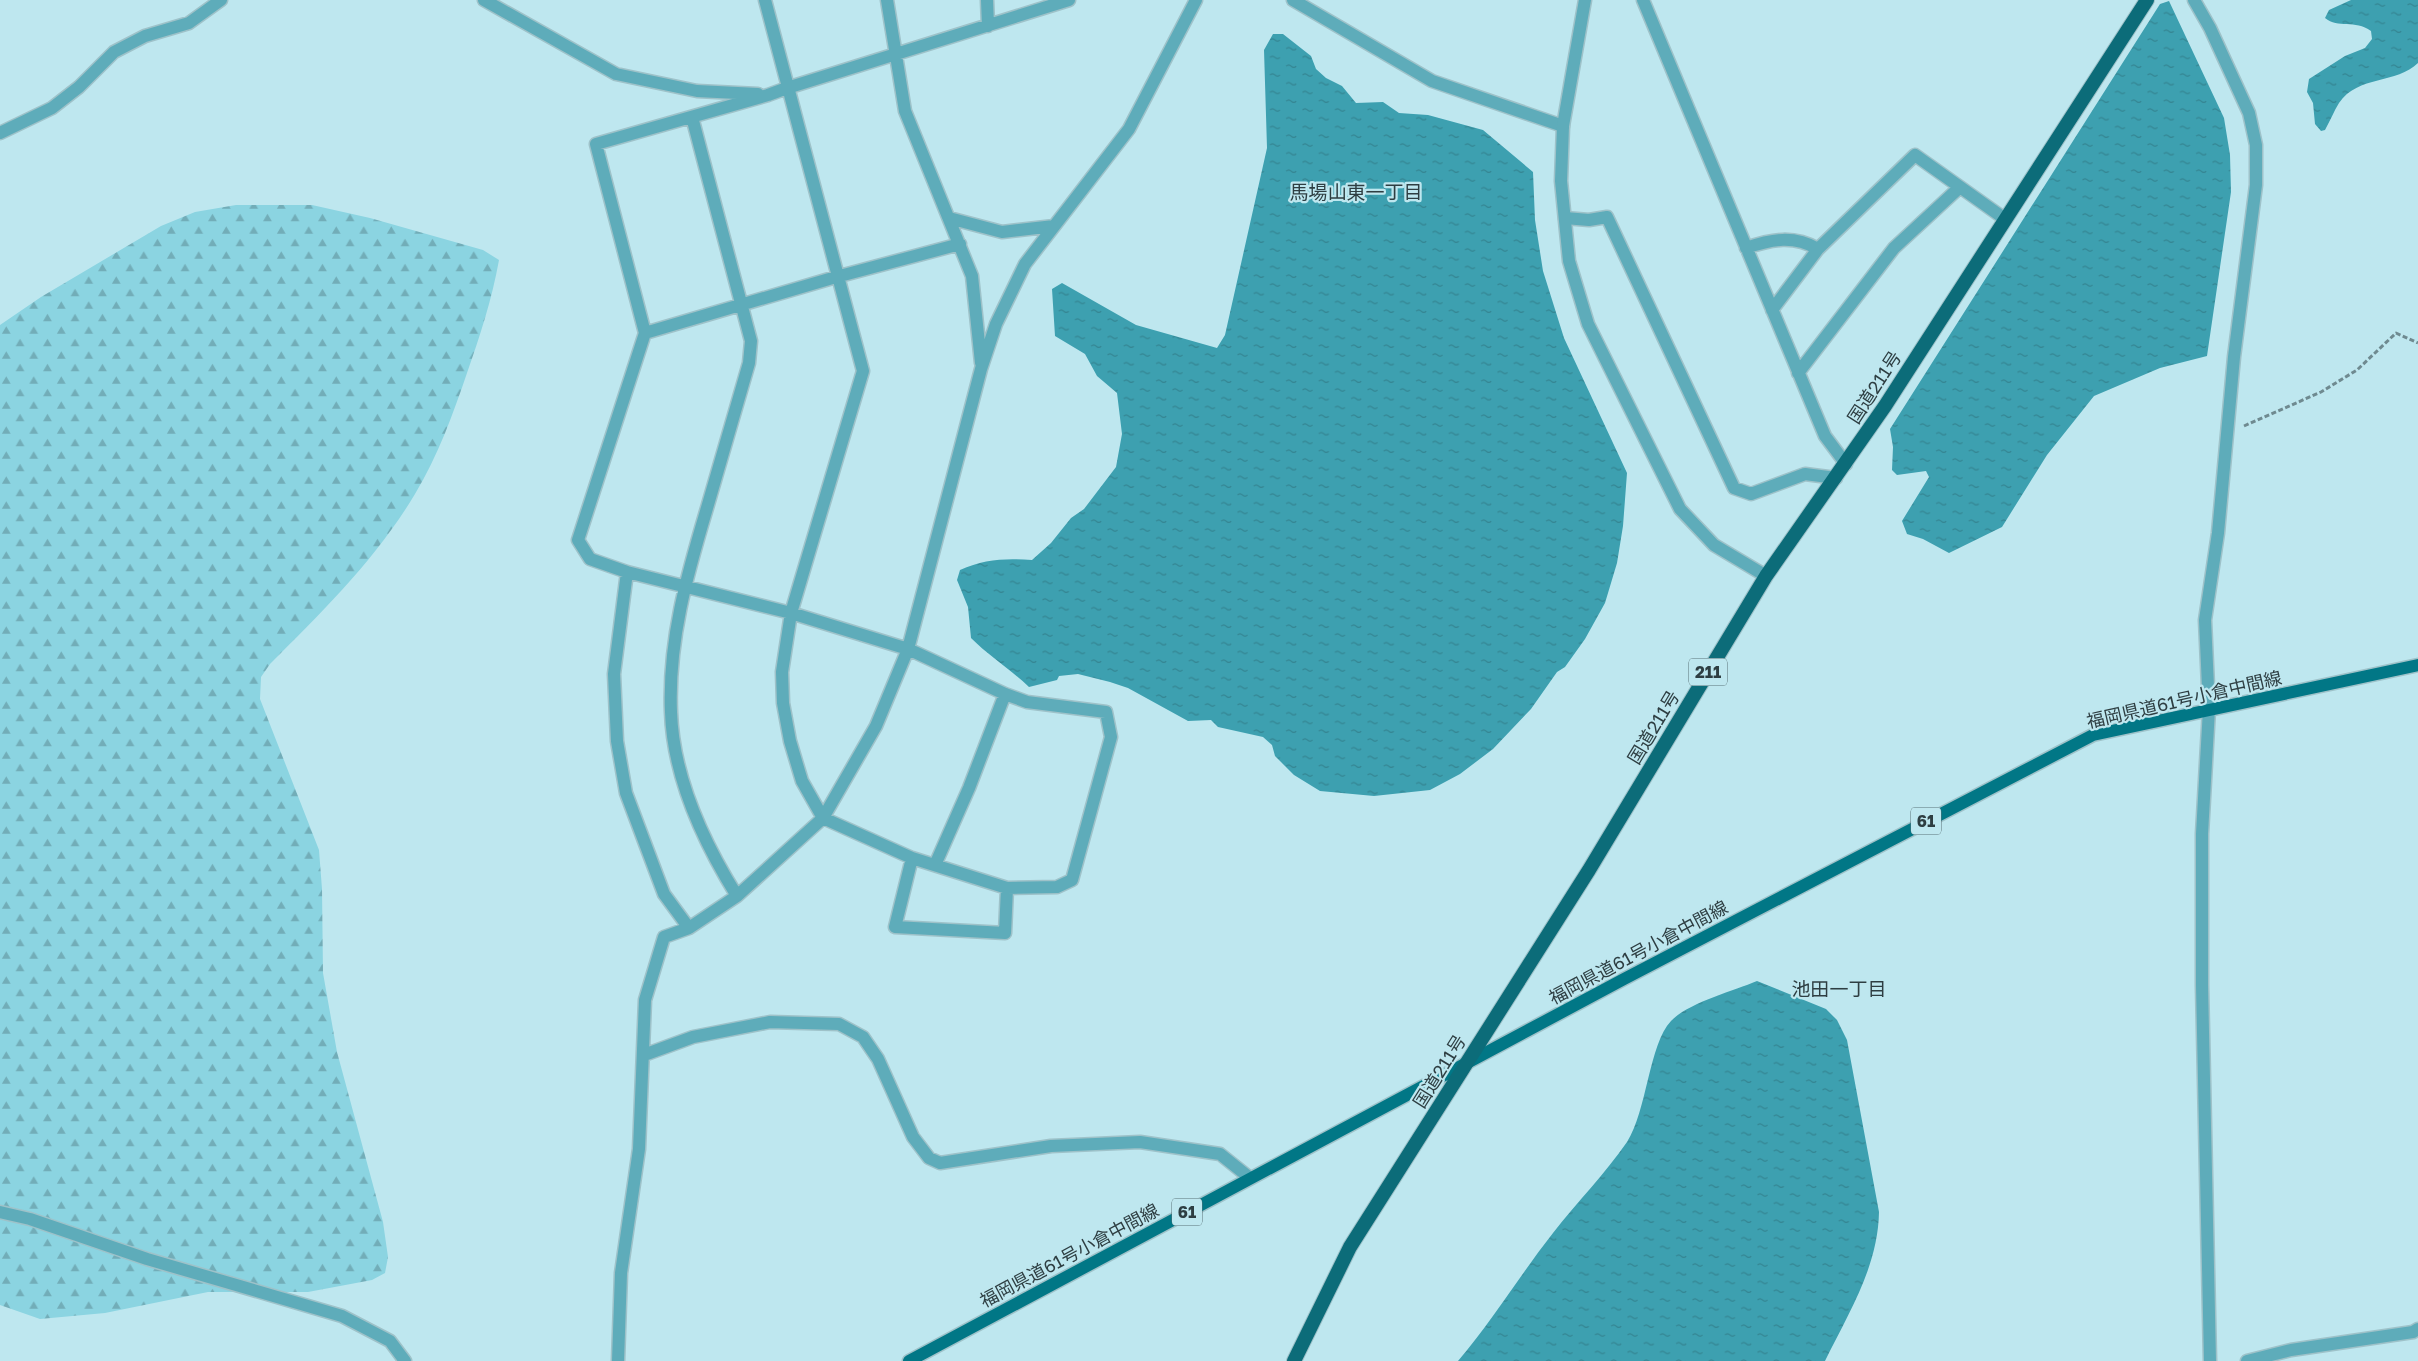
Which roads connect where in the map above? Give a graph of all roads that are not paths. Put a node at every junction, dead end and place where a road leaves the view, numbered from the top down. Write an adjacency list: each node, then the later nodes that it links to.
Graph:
1 (221, 0): 19 (street)
2 (484, 0): 16 (street)
3 (766, 0): 15 (street)
4 (887, 0): 14 (street)
5 (987, 0): 13 (street)
6 (1069, 0): 13 (street)
7 (1196, 0): 24 (street)
8 (1293, 0): 18 (street)
9 (1585, 0): 18 (street)
10 (1642, 0): 26 (street)
11 (2147, 0): 23 (highway, 国道211号 / 211)
12 (2194, 0): 43 (street)
13 (988, 26): 14 (street)
14 (895, 55): 15 (street); 21 (street)
15 (787, 88): 16 (street); 28 (street)
16 (768, 95): 17 (street)
17 (692, 117): 29 (street); 31 (street)
18 (1563, 126): 22 (street)
19 (0, 133)
20 (1960, 187): 23 (street); 27 (street); 33 (street)
21 (949, 218): 24 (street); 25 (street)
22 (1565, 218): 35 (street); 37 (street)
23 (2005, 219): 34 (highway, 国道211号 / 211)
24 (1054, 226): 32 (street)
25 (960, 244): 28 (street); 32 (street)
26 (1746, 248): 27 (street); 30 (street)
27 (1818, 250): 30 (street)
28 (836, 277): 29 (street); 39 (street)
29 (742, 304): 31 (street); 38 (street)
30 (1772, 310): 33 (street)
31 (645, 332): 36 (street)
32 (981, 369): 40 (street)
33 (1798, 373): 34 (street)
34 (1846, 464): 35 (highway, 国道211号 / 211)
35 (1836, 478): 37 (highway, 国道211号 / 211)
36 (627, 572): 38 (street); 49 (street)
37 (1766, 576): 51 (highway, 国道211号 / 211)
38 (684, 586): 39 (street); 48 (street)
39 (791, 613): 40 (street); 44 (street)
40 (908, 649): 42 (street); 44 (street)
41 (2418, 665): 43 (main road, 福岡県道61号小倉中間線 / 61)
42 (1005, 694): 46 (street); 47 (street)
43 (2209, 709): 51 (main road, 福岡県道61号小倉中間線 / 61); 59 (street)
44 (823, 818): 45 (street); 48 (street)
45 (912, 858): 46 (street); 47 (street)
46 (935, 865): 47 (street)
47 (1007, 888)
48 (737, 896): 49 (street)
49 (689, 928): 50 (street)
50 (644, 1055): 52 (street); 56 (street)
51 (1466, 1064): 52 (main road, 福岡県道61号小倉中間線 / 61); 58 (highway, 国道211号 / 211)
52 (1250, 1178): 57 (main road, 福岡県道61号小倉中間線 / 61)
53 (0, 1212): 55 (street)
54 (2418, 1329): 60 (street)
55 (405, 1361)
56 (618, 1361)
57 (909, 1361)
58 (1294, 1361)
59 (2210, 1361)
60 (2247, 1361)

